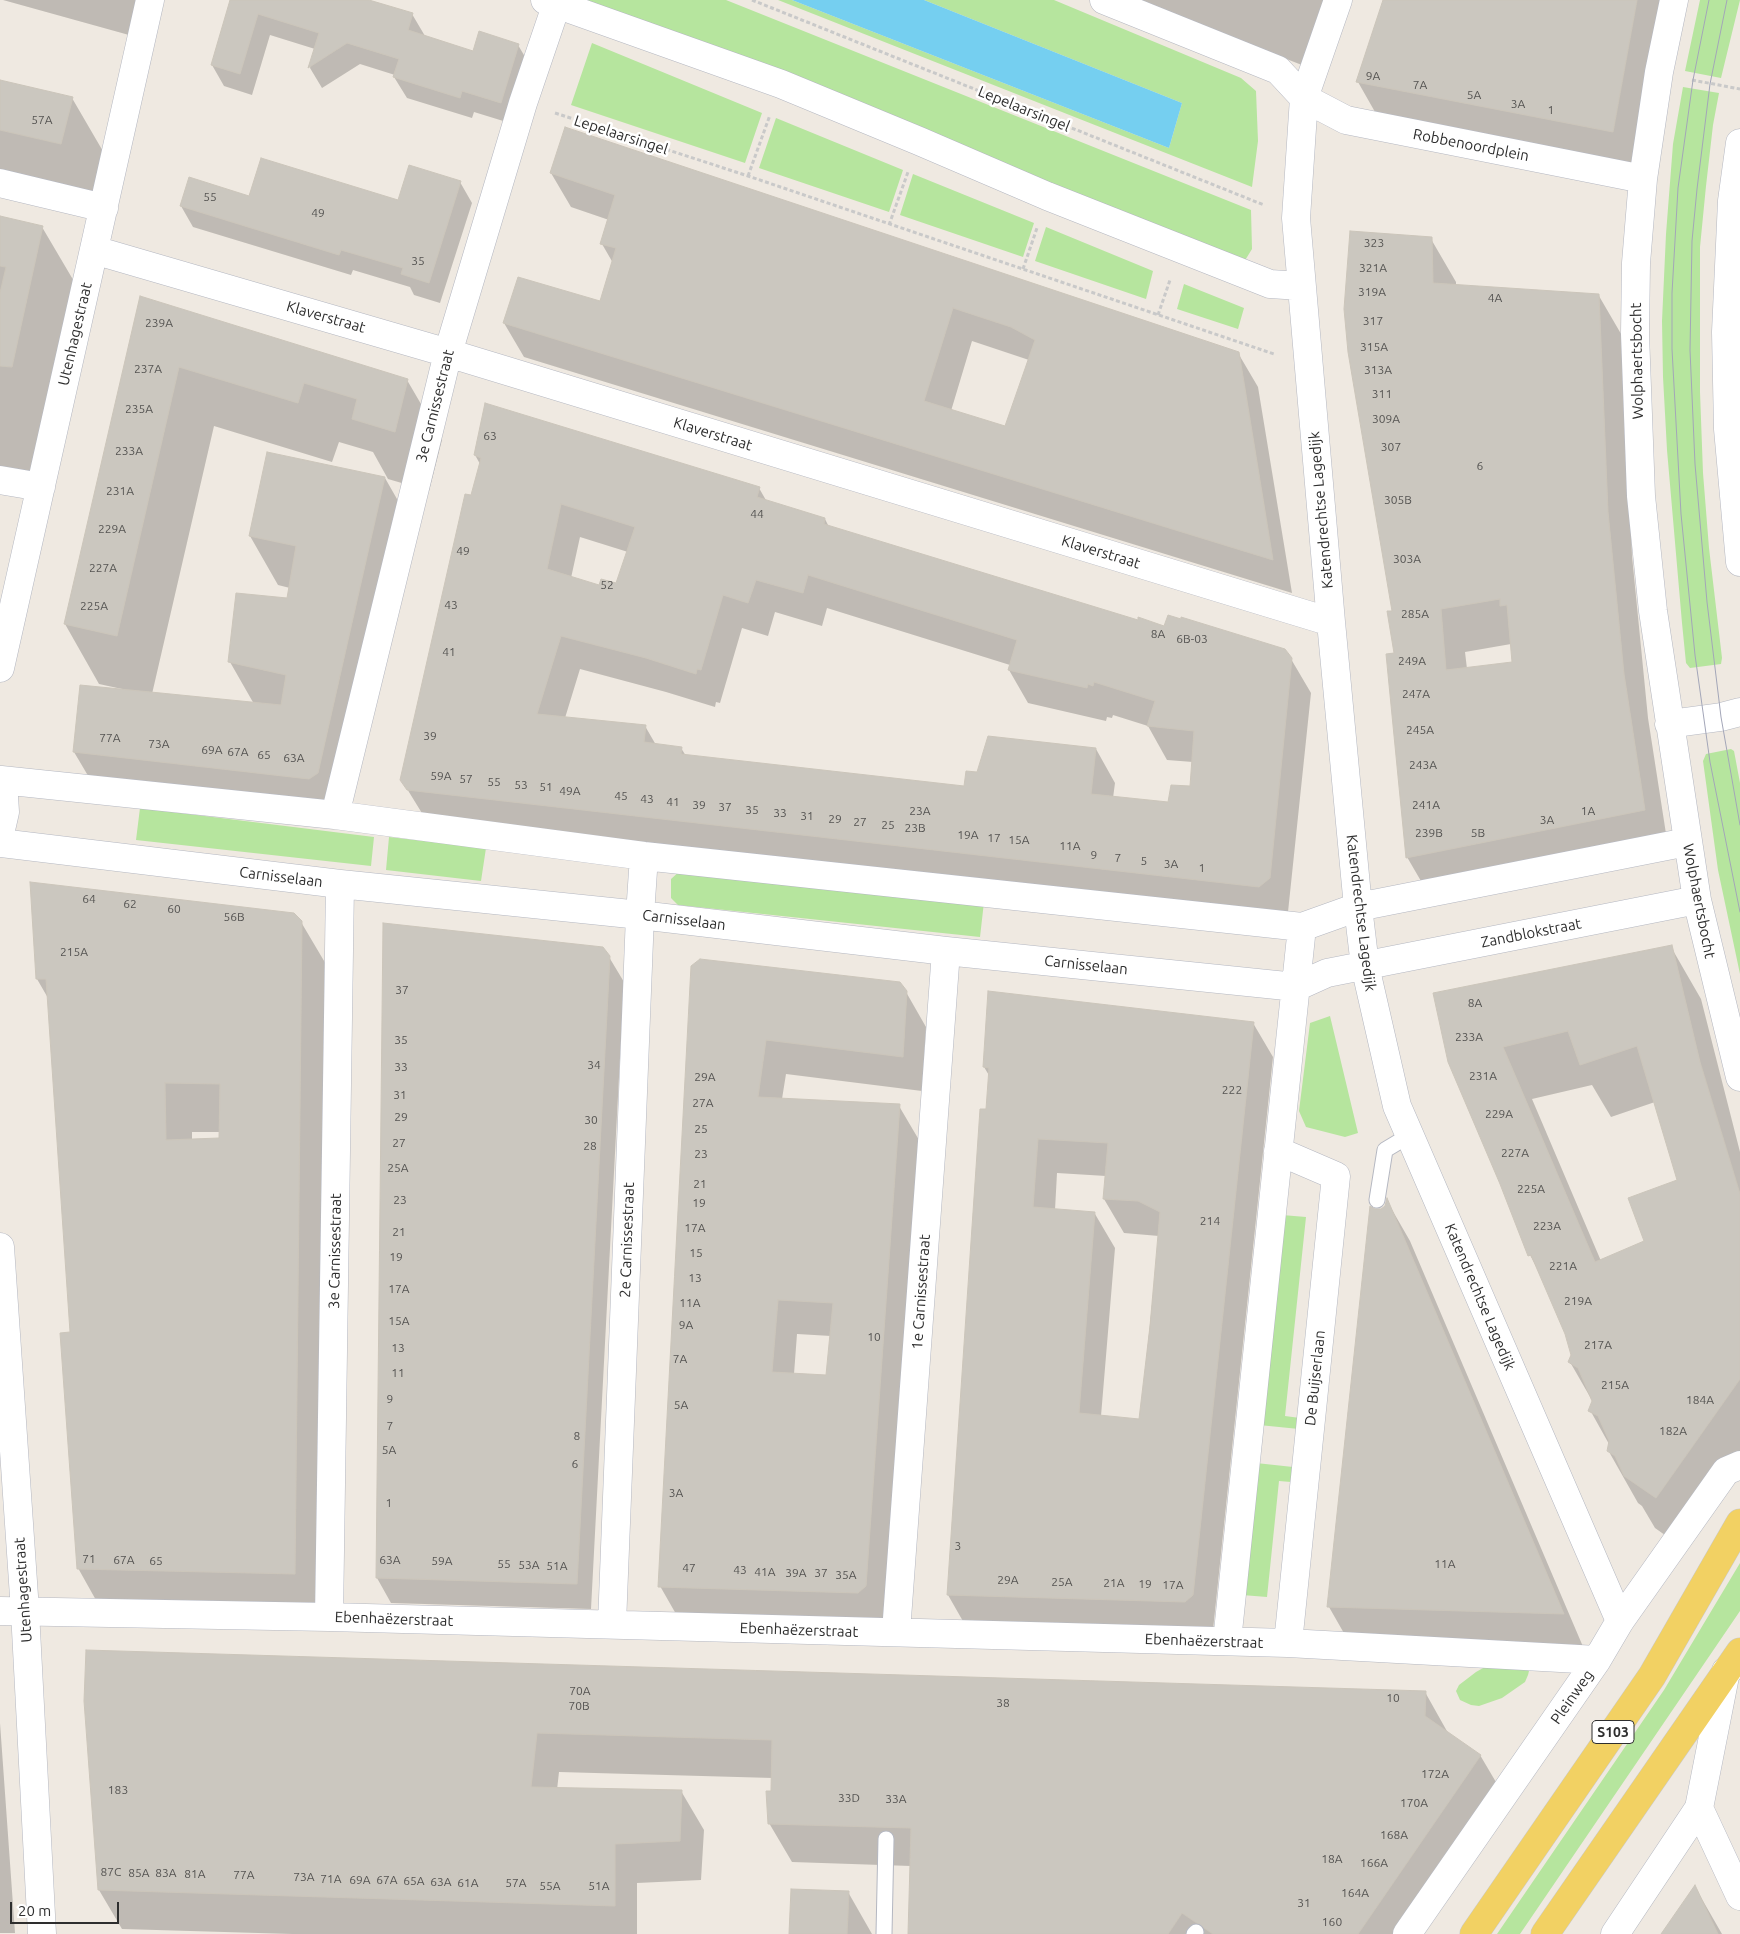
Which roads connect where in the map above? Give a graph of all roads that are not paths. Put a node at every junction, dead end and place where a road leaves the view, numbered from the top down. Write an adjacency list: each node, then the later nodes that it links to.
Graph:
1 (150, 0): 10 (street, Utenhagestraat)
2 (1104, 0): 6 (street)
3 (1338, 0): 6 (street)
4 (1674, 0): 8 (street, Wolphaertsbocht)
5 (551, 2): 12 (street); 13 (street, 3e Carnissestraat)
6 (1304, 98): 8 (street, Robbenoordplein); 12 (street, Katendrechtse Lagedijk)
7 (1740, 142): 16 (street)
8 (1643, 179): 20 (street, Wolphaertsbocht)
9 (0, 183): 10 (street)
10 (104, 208): 11 (street, Utenhagestraat)
11 (94, 250): 13 (street, Klaverstraat); 15 (street, Utenhagestraat)
12 (1301, 286): 17 (street, Katendrechtse Lagedijk)
13 (448, 353): 17 (street, Klaverstraat); 22 (street, 3e Carnissestraat)
14 (0, 480): 15 (street)
15 (41, 487): 18 (street, Utenhagestraat)
16 (1740, 562)
17 (1331, 622): 29 (street, Katendrechtse Lagedijk)
18 (0, 668)
19 (1740, 712): 20 (street)
20 (1669, 724): 25 (street, Wolphaertsbocht)
21 (1, 780): 22 (street); 23 (street)
22 (335, 815): 26 (street)
23 (0, 834)
24 (0, 842): 27 (street, Carnisselaan)
25 (1687, 842): 28 (street, Wolphaertsbocht); 29 (street)
26 (644, 856): 30 (street, 2e Carnissestraat); 31 (street)
27 (340, 884): 30 (street, Carnisselaan); 43 (street, 3e Carnissestraat)
28 (1696, 900): 33 (street, Zandblokstraat); 35 (street, Wolphaertsbocht)
29 (1358, 907): 31 (street); 33 (street, Katendrechtse Lagedijk)
30 (640, 915): 32 (street, Carnisselaan); 45 (street, 2e Carnissestraat)
31 (1302, 927): 34 (street)
32 (946, 951): 34 (street, Carnisselaan); 46 (street, 1e Carnissestraat)
33 (1365, 966): 34 (street, Carnisselaan); 36 (street, Katendrechtse Lagedijk)
34 (1296, 987): 37 (street)
35 (1740, 1076)
36 (1410, 1135): 38 (lane); 44 (street, Katendrechtse Lagedijk)
37 (1278, 1151): 47 (street); 48 (street, De Buijserlaan)
38 (1377, 1200)
39 (0, 1247): 42 (street, Utenhagestraat)
40 (1740, 1465): 44 (street, Pleinweg)
41 (1740, 1523): 57 (main road, S103)
42 (12, 1611): 43 (street, Ebenhaëzerstraat); 54 (street, Utenhagestraat)
43 (329, 1617): 45 (street, Ebenhaëzerstraat)
44 (1620, 1622): 49 (street, Pleinweg)
45 (612, 1624): 46 (street, Ebenhaëzerstraat)
46 (896, 1632): 47 (street, Ebenhaëzerstraat)
47 (1227, 1641): 48 (street, Ebenhaëzerstraat)
48 (1288, 1643): 49 (street, Ebenhaëzerstraat)
49 (1597, 1660): 56 (street, Pleinweg)
50 (1735, 1664): 51 (street); 58 (main road)
51 (1699, 1808): 53 (street); 59 (street)
52 (886, 1839): 55 (lane)
53 (1740, 1896)
54 (42, 1934)
55 (884, 1934)
56 (1407, 1934)
57 (1474, 1934)
58 (1545, 1934)
59 (1615, 1934)

